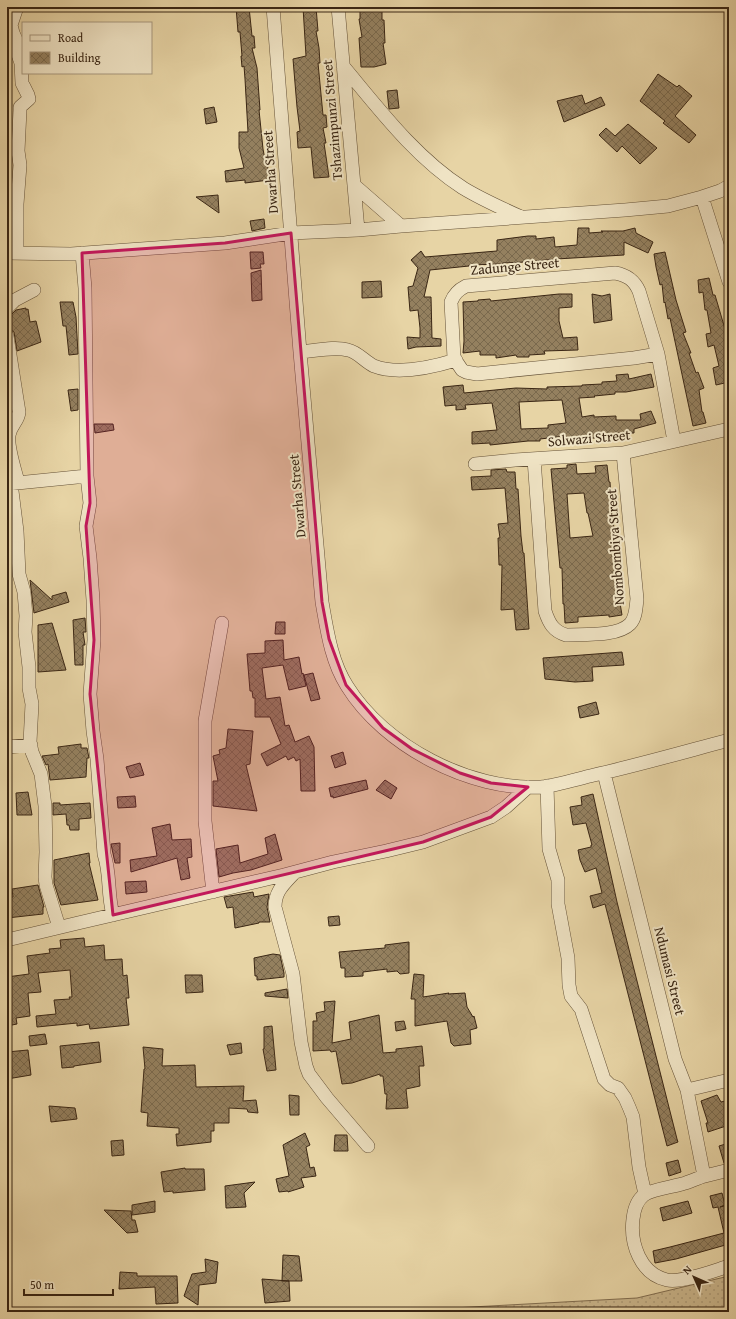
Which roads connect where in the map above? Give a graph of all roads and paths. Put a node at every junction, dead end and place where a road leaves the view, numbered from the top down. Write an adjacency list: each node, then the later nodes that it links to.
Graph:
1 (17, 7): 12 (street)
2 (273, 7): 11 (street, Dwarha Street)
3 (338, 7): 4 (street, Tshazimpunzi Street)
4 (343, 66): 5 (street, Tshazimpunzi Street); 8 (street)
5 (354, 185): 9 (street); 10 (street, Tshazimpunzi Street)
6 (729, 186): 7 (street)
7 (702, 197): 8 (street); 14 (street)
8 (522, 218): 9 (street)
9 (401, 226): 10 (street)
10 (358, 230): 11 (street)
11 (291, 233): 13 (street); 18 (street, Dwarha Street)
12 (12, 253): 13 (street)
13 (82, 253): 26 (street)
14 (729, 282)
15 (34, 290): 16 (street)
16 (7, 308)
17 (7, 336): 27 (street)
18 (300, 352): 20 (street); 34 (street, Dwarha Street)
19 (658, 354): 20 (street); 20 (street, Zadunge Street); 22 (street, Zadunge Street)
20 (456, 360)
21 (729, 429): 22 (street, Solwazi Street)
22 (674, 441): 23 (street, Solwazi Street)
23 (623, 453): 24 (street, Solwazi Street); 24 (street, Nombombiya Street)
24 (534, 459): 25 (street, Solwazi Street)
25 (475, 464)
26 (87, 476): 27 (street); 37 (street)
27 (12, 483): 30 (street)
28 (222, 624): 36 (street)
29 (729, 740): 32 (street, Dwarha Street)
30 (31, 745): 31 (street); 38 (street)
31 (7, 747)
32 (604, 773): 33 (street, Dwarha Street); 41 (street, Ndumasi Street)
33 (546, 786): 34 (street, Dwarha Street); 45 (street)
34 (528, 787): 35 (street)
35 (294, 873): 36 (street); 42 (street)
36 (213, 892): 37 (street)
37 (113, 915): 38 (street)
38 (59, 927): 39 (street)
39 (7, 940)
40 (729, 1080): 41 (street)
41 (687, 1090): 44 (street, Ndumasi Street)
42 (368, 1146)
43 (729, 1170): 44 (street)
44 (704, 1176): 45 (street)
45 (645, 1194): 46 (street)
46 (729, 1266)

